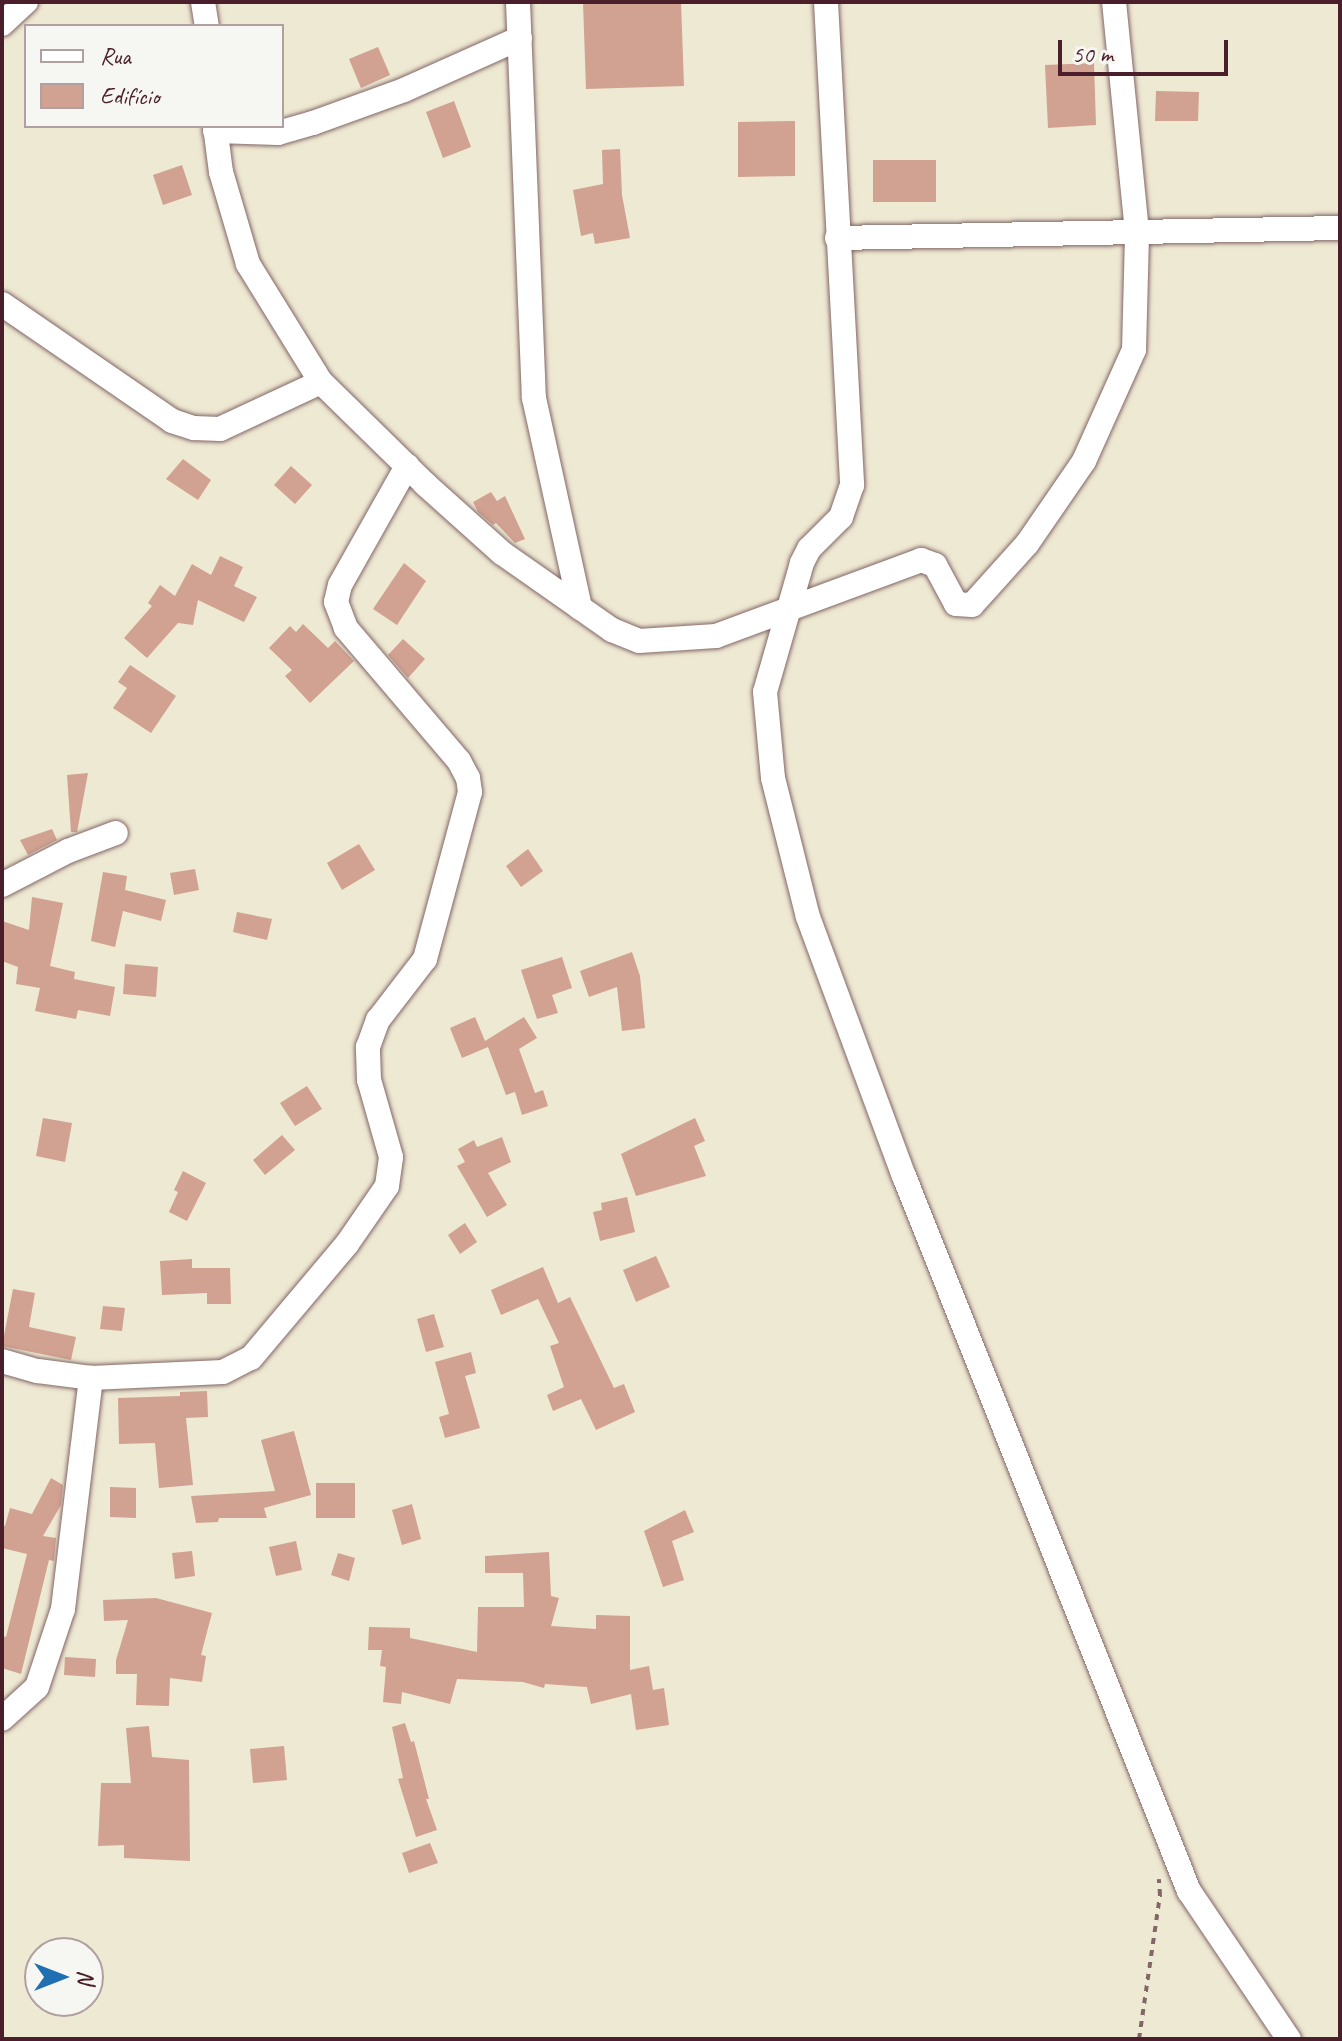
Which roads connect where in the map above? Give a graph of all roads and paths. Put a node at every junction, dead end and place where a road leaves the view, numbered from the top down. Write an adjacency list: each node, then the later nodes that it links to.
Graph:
1 (26, 2): 6 (street)
2 (203, 2): 7 (street)
3 (518, 2): 8 (street)
4 (826, 2): 12 (street)
5 (1114, 2): 11 (street)
6 (2, 24)
7 (207, 24)
8 (520, 38): 9 (street); 16 (street)
9 (215, 129): 14 (street)
10 (1340, 228): 11 (street)
11 (1137, 232): 12 (street); 17 (street)
12 (837, 238): 17 (street)
13 (2, 304): 14 (street)
14 (321, 382): 15 (street)
15 (407, 466): 16 (street); 21 (street)
16 (580, 608): 17 (street)
17 (788, 611): 25 (street)
18 (116, 833): 19 (street)
19 (2, 885)
20 (2, 1361): 21 (street)
21 (91, 1378): 22 (street)
22 (2, 1719)
23 (1158, 1865): 24 (path)
24 (1139, 2039)
25 (1289, 2039)

